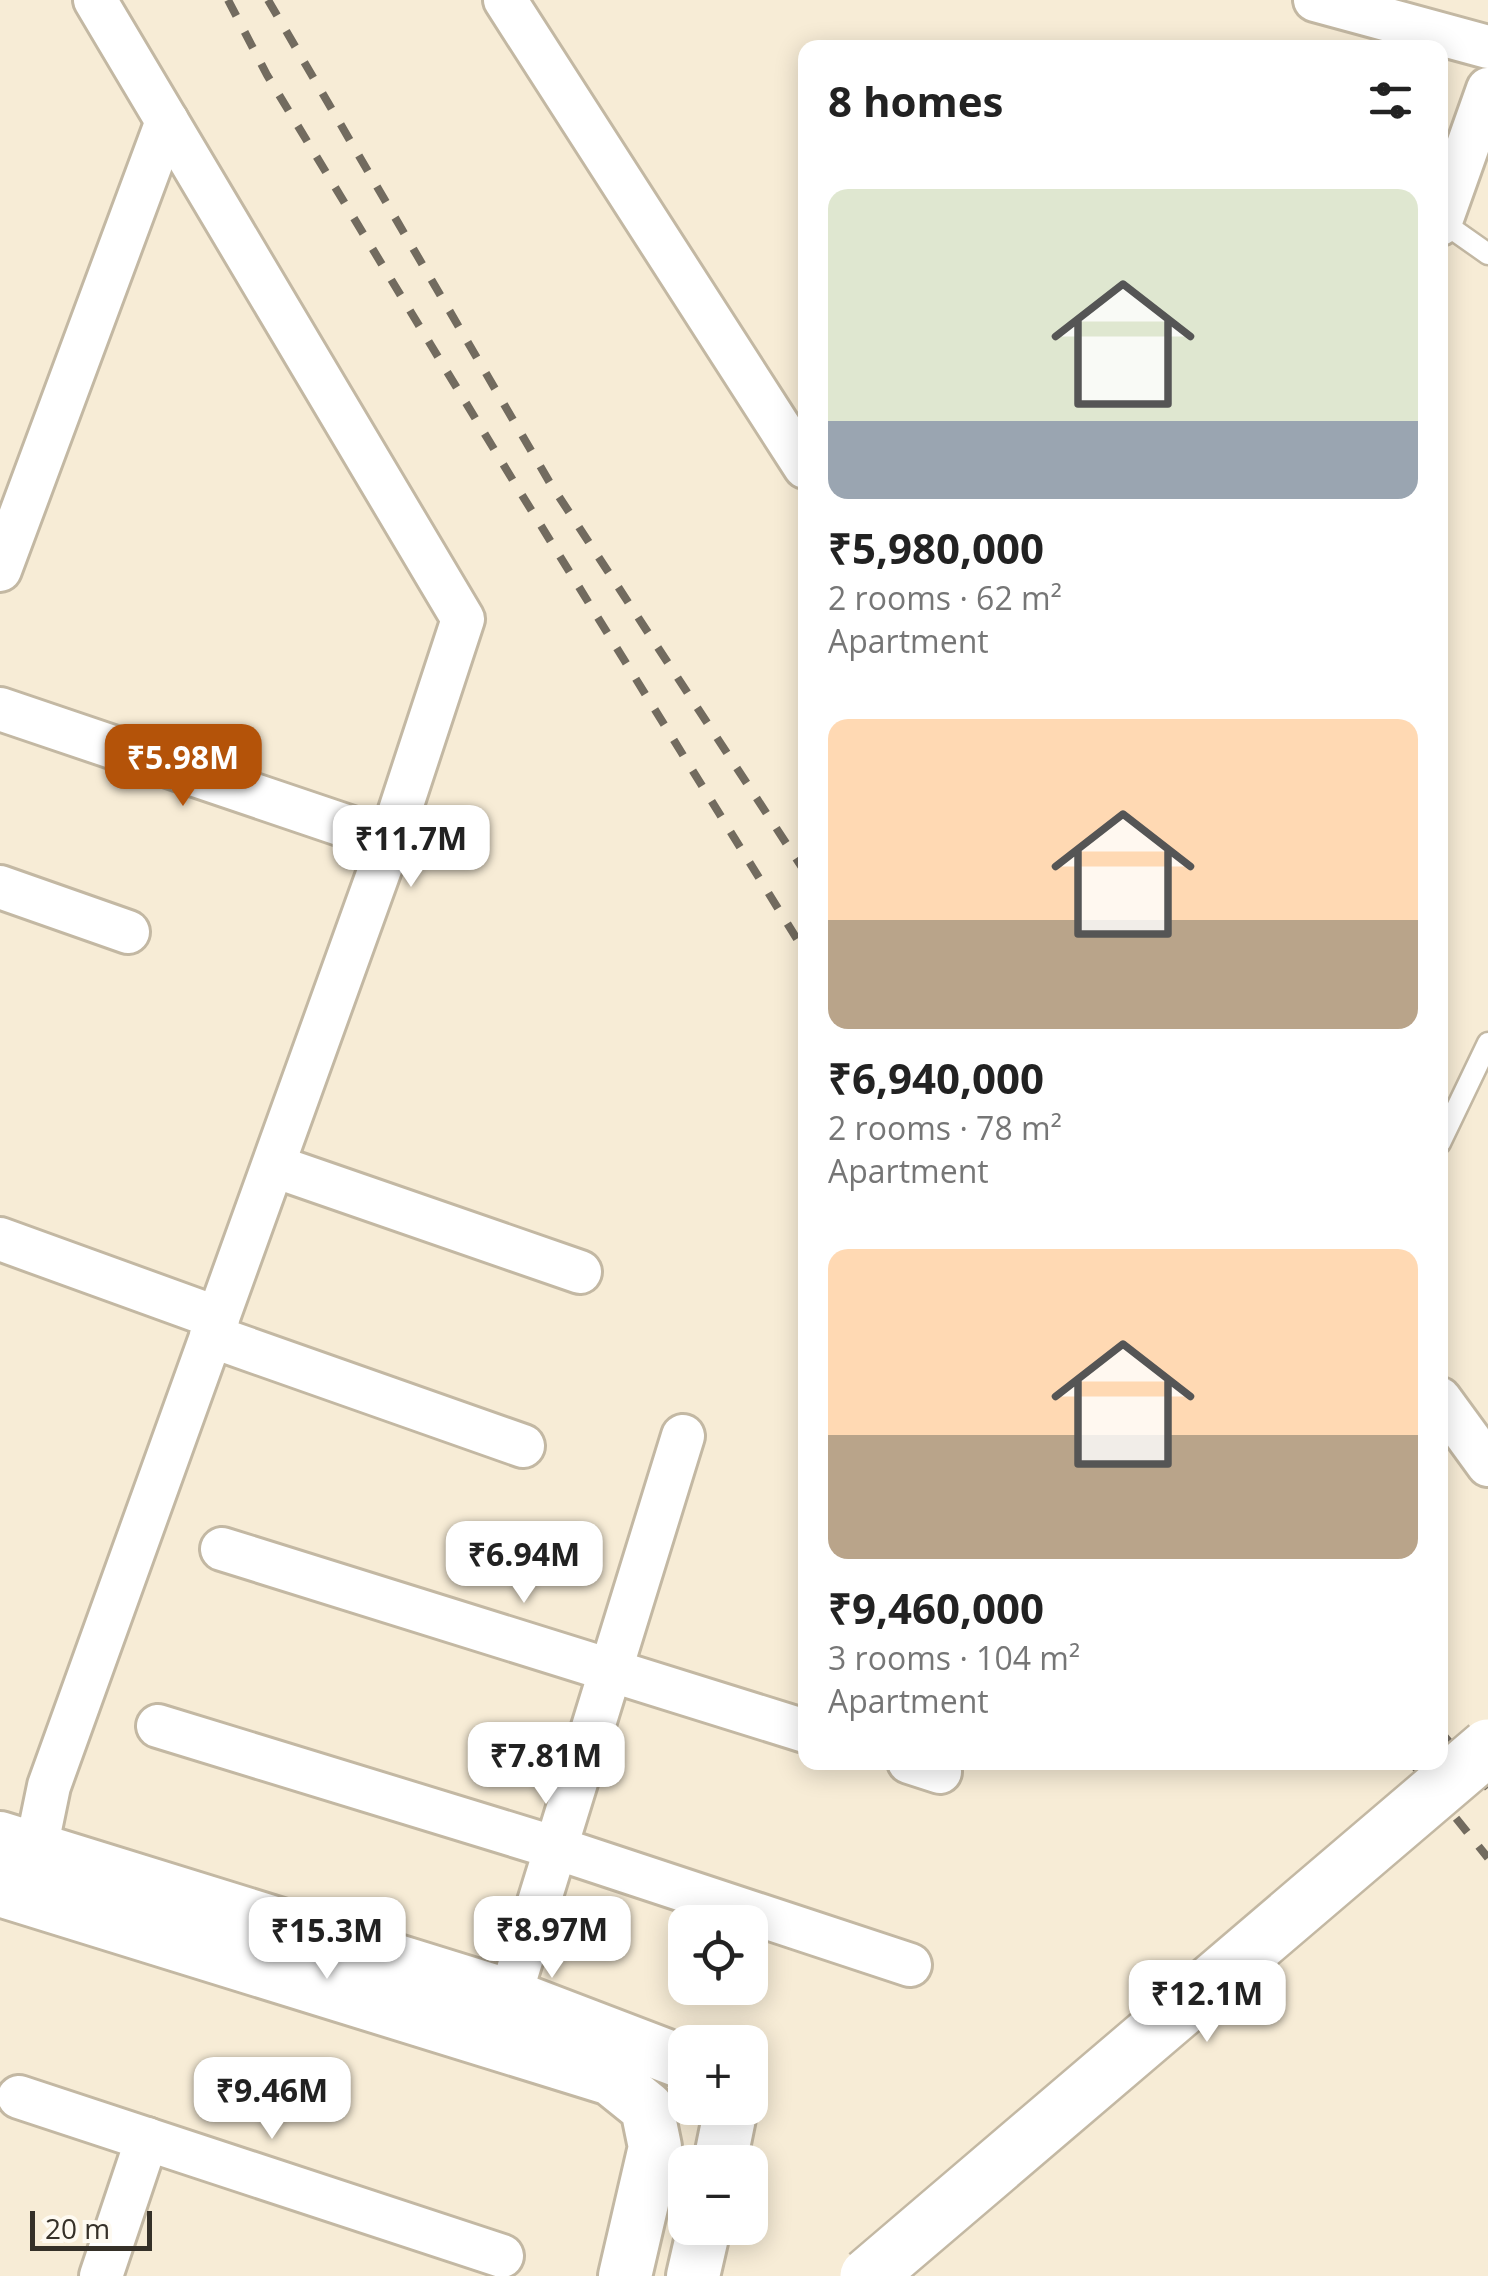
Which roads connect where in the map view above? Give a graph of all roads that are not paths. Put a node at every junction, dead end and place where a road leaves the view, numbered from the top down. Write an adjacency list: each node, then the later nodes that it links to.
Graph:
1 (96, 0): 6 (street)
2 (506, 0): 10 (street)
3 (1315, 0): 4 (street)
4 (1488, 46)
5 (1488, 89): 7 (street)
6 (168, 121): 11 (street); 13 (street)
7 (1448, 201)
8 (1448, 228): 9 (lane)
9 (1488, 254)
10 (798, 455)
11 (0, 570)
12 (0, 709): 13 (street)
13 (390, 841): 18 (street)
14 (0, 887): 15 (street)
15 (128, 932)
16 (1488, 1043): 17 (lane)
17 (1448, 1126)
18 (274, 1166): 20 (street); 21 (street)
19 (0, 1238): 21 (street)
20 (580, 1272)
21 (215, 1327): 24 (street); 31 (street)
22 (1448, 1410): 25 (street)
23 (682, 1436): 27 (street)
24 (524, 1446)
25 (1488, 1464)
26 (222, 1549): 27 (street)
27 (611, 1672): 29 (street); 32 (street)
28 (158, 1726): 32 (street)
29 (798, 1729)
30 (1488, 1747): 44 (main road, bridge)
31 (18, 1843): 35 (street)
32 (556, 1848): 34 (street); 35 (street)
33 (0, 1890): 42 (street)
34 (910, 1964)
35 (510, 1996): 36 (street)
36 (668, 2056)
37 (19, 2096): 38 (street)
38 (148, 2140): 40 (street); 41 (street)
39 (700, 2245): 43 (street)
40 (502, 2256)
41 (101, 2276)
42 (624, 2276)
43 (693, 2276)
44 (868, 2276)

